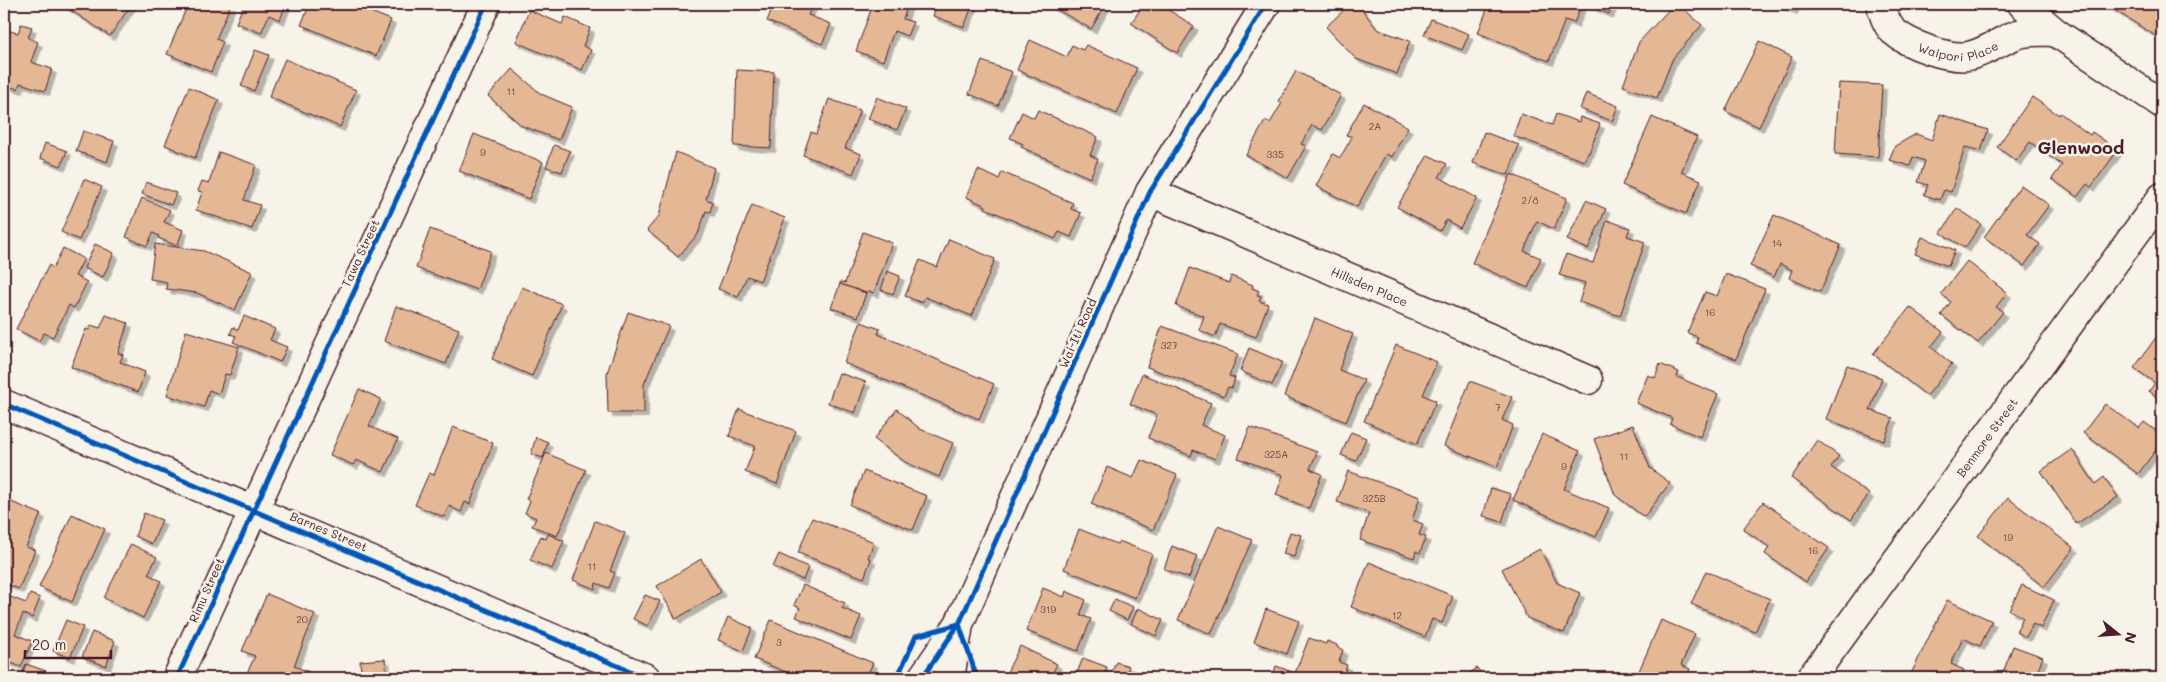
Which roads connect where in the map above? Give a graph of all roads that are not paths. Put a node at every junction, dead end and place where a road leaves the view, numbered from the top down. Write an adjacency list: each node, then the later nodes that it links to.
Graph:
1 (486, 4): 11 (street, Tawa Street)
2 (1266, 4): 7 (street, Wai-Iti Road)
3 (1882, 4): 5 (street, Waipori Place)
4 (2022, 4): 5 (street)
5 (2055, 32): 6 (street)
6 (2162, 104)
7 (1150, 192): 9 (street, Hillsden Place); 12 (street, Wai-Iti Road)
8 (2162, 197): 17 (street, Benmore Street)
9 (1588, 380)
10 (4, 404): 11 (street, Barnes Street)
11 (253, 510): 13 (street, Rimu Street); 14 (street, Barnes Street)
12 (959, 624): 15 (street, Wai-Iti Road); 16 (street, Wai-Iti Road)
13 (177, 678)
14 (646, 678)
15 (922, 678)
16 (950, 678)
17 (1811, 678)

